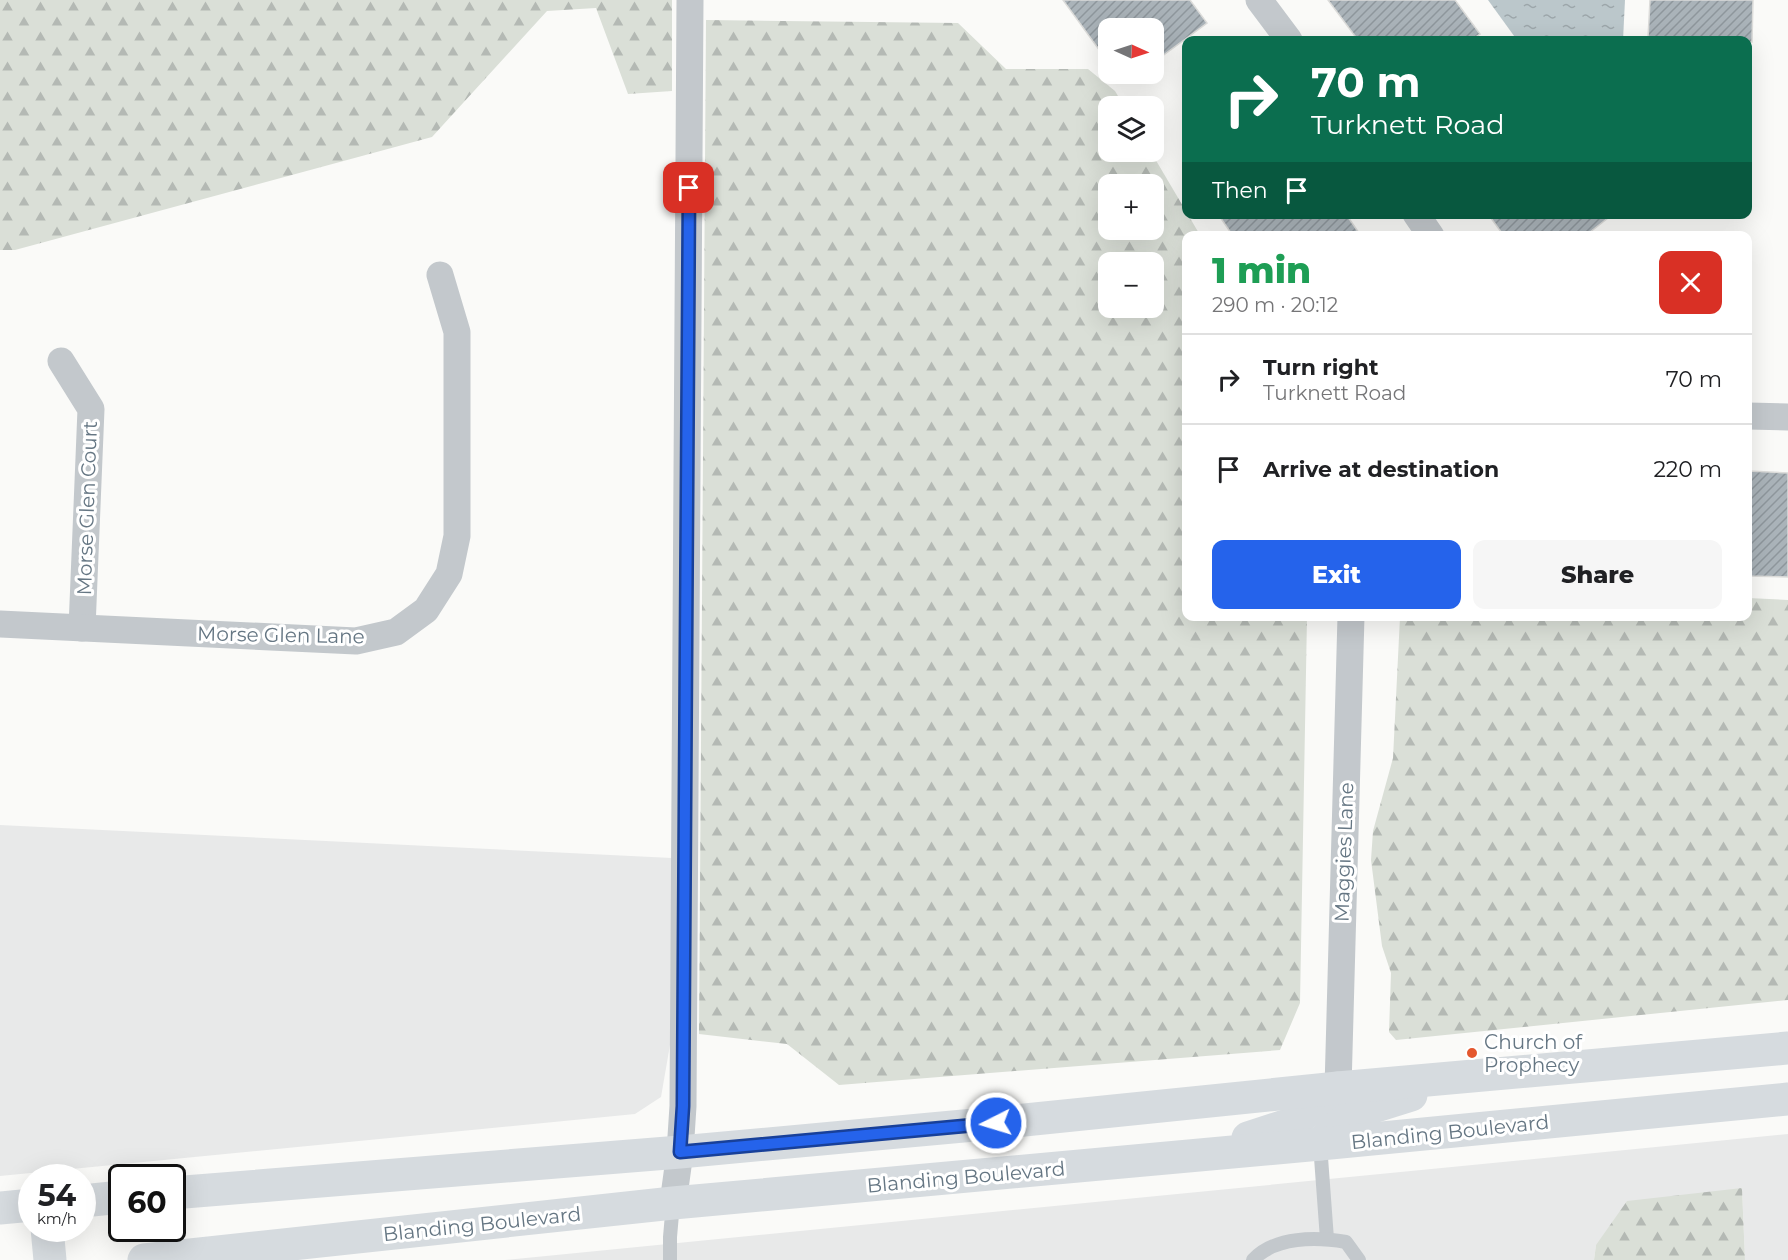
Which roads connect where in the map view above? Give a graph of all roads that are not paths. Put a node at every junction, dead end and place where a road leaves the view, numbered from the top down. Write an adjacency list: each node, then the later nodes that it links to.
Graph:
1 (690, 0): 16 (street)
2 (1259, 0): 3 (street)
3 (1286, 36)
4 (440, 275): 10 (street, Morse Glen Lane)
5 (61, 361): 10 (street, Morse Glen Court)
6 (1752, 416): 7 (street)
7 (1788, 417)
8 (1351, 621): 13 (street, Maggies Lane)
9 (0, 624): 10 (street, Morse Glen Lane)
10 (82, 628)
11 (1788, 1048): 12 (main road)
12 (1461, 1078): 13 (main road); 15 (main road)
13 (1338, 1088): 16 (main road); 17 (main road)
14 (1788, 1099): 15 (main road, Blanding Boulevard)
15 (1320, 1144): 17 (main road, Blanding Boulevard); 22 (lane)
16 (680, 1152): 18 (main road); 19 (street)
17 (1192, 1156): 19 (main road, Blanding Boulevard)
18 (186, 1192)
19 (673, 1203): 25 (main road, Blanding Boulevard); 26 (lane)
20 (18, 1206): 21 (main road)
21 (0, 1208)
22 (1327, 1239): 27 (lane); 28 (lane)
23 (48, 1242): 24 (main road)
24 (50, 1260)
25 (144, 1260)
26 (670, 1260)
27 (1253, 1260)
28 (1359, 1260)

